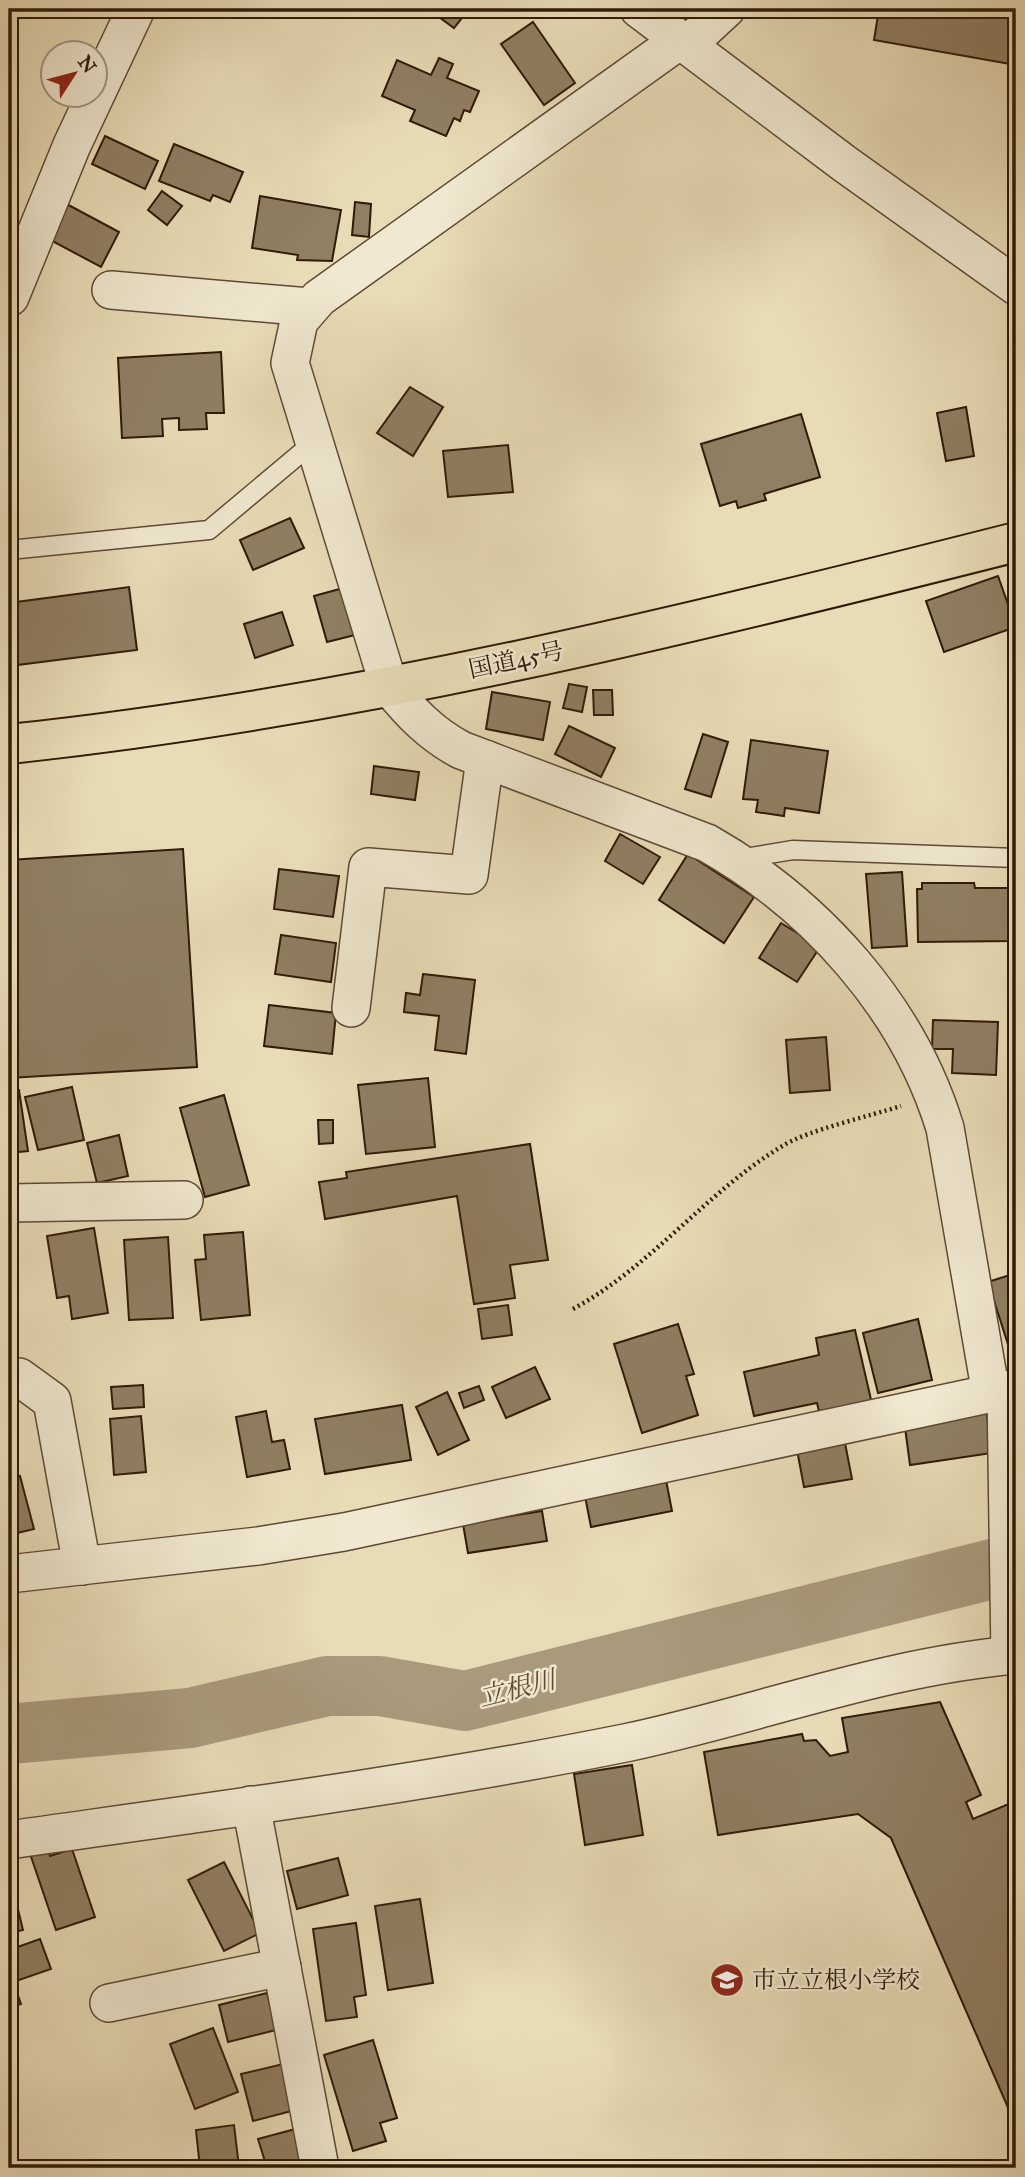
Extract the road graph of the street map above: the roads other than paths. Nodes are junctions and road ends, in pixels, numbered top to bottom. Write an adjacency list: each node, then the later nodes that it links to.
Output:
1 (136, 9): 7 (street)
2 (639, 9): 4 (street)
3 (726, 9): 4 (street)
4 (683, 43): 5 (street); 8 (street)
5 (999, 274)
6 (111, 290): 8 (street)
7 (10, 297)
8 (300, 322): 9 (street)
9 (314, 442): 11 (lane); 12 (street)
10 (1016, 542): 12 (highway, 国道45号)
11 (9, 550)
12 (389, 686): 13 (highway, 国道45号); 14 (street)
13 (9, 744)
14 (485, 759): 16 (street); 17 (street)
15 (1016, 858): 16 (lane)
16 (736, 859): 21 (street)
17 (351, 1008)
18 (184, 1200): 19 (street)
19 (9, 1203)
20 (9, 1377): 23 (street)
21 (1004, 1390): 22 (street); 23 (street)
22 (1011, 1430): 25 (street)
23 (82, 1566): 24 (street)
24 (9, 1574)
25 (1012, 1651): 26 (street)
26 (251, 1805): 27 (street); 28 (street)
27 (9, 1840)
28 (282, 1967): 29 (street); 30 (street)
29 (109, 2003)
30 (320, 2168)

